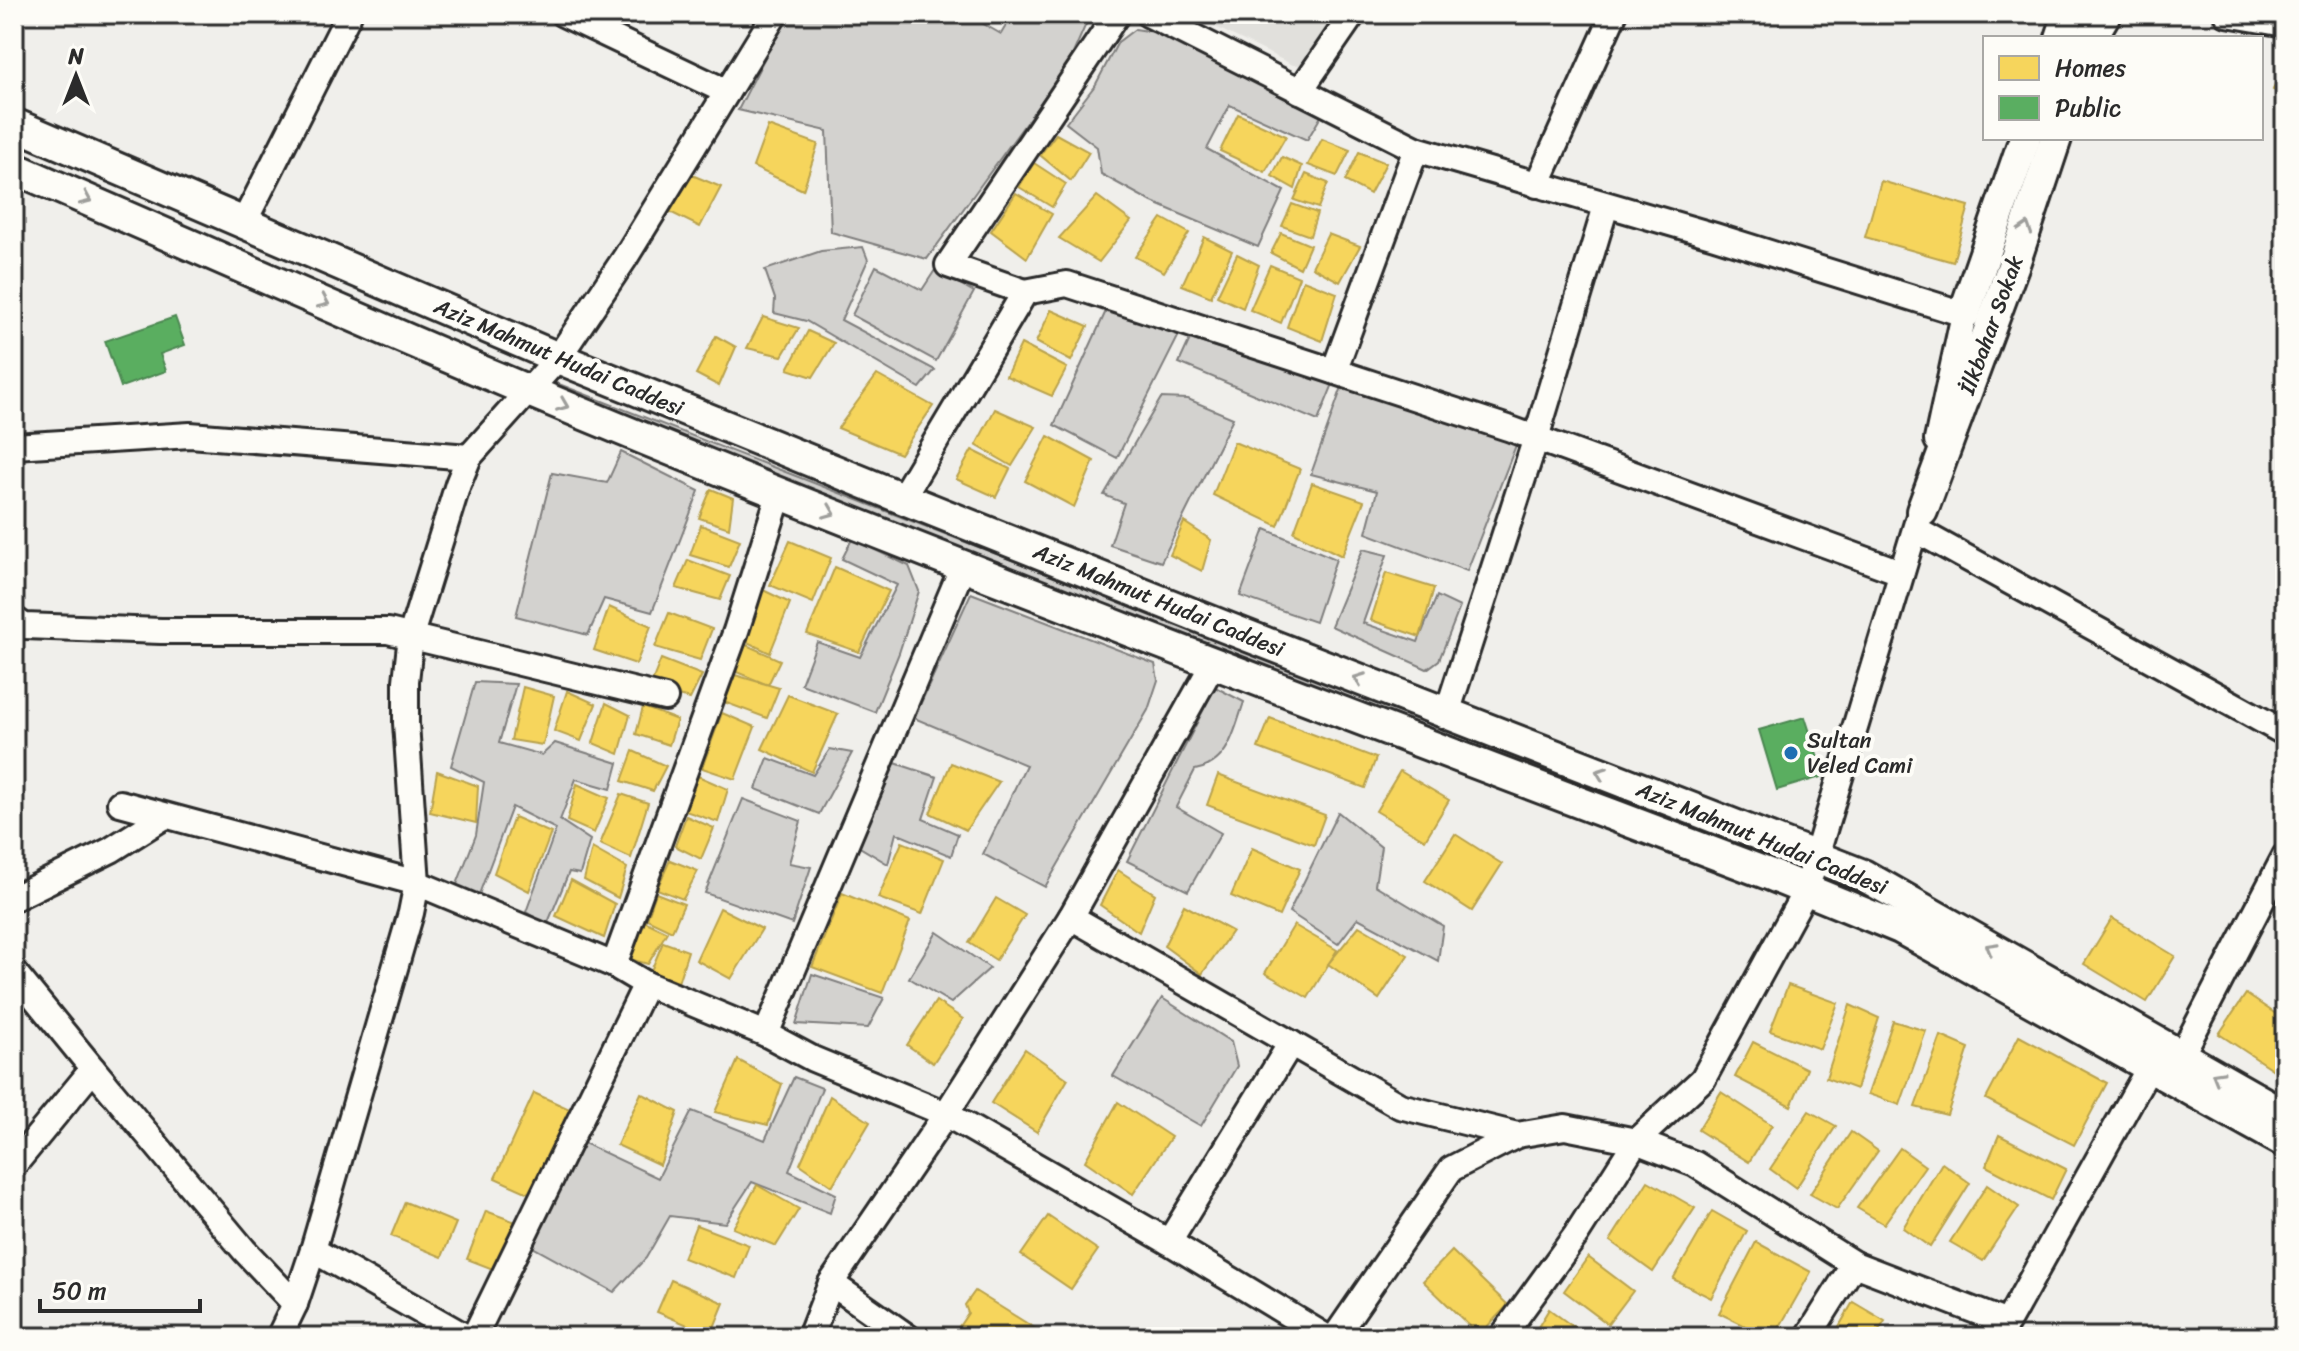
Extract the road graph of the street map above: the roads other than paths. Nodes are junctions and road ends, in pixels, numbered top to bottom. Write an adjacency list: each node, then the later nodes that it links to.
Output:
1 (349, 14): 23 (street)
2 (563, 14): 15 (street)
3 (775, 14): 15 (street)
4 (1117, 14): 24 (street)
5 (1148, 14): 14 (street)
6 (1353, 14): 14 (street)
7 (1614, 14): 21 (street)
8 (2069, 14): 12 (street)
9 (2105, 14): 13 (street)
10 (2227, 14): 11 (street)
11 (2285, 24)
12 (2062, 36)
13 (2092, 36)
14 (1300, 91): 19 (street)
15 (727, 92): 26 (street)
16 (14, 124): 23 (street, Aziz Mahmut Hudai Caddesi)
17 (2024, 140): 25 (street, İlkbahar Sokak)
18 (2055, 140): 34 (street, İlkbahar Sokak, one-way to 18)
19 (1416, 149): 21 (street); 27 (street)
20 (14, 168): 28 (street, Aziz Mahmut Hudai Caddesi, one-way to 28)
21 (1537, 185): 22 (street)
22 (1606, 206): 25 (street); 29 (street)
23 (243, 224): 26 (street, Aziz Mahmut Hudai Caddesi)
24 (1025, 292): 27 (street); 33 (street)
25 (1964, 314): 34 (street)
26 (558, 358): 28 (street); 33 (street, Aziz Mahmut Hudai Caddesi)
27 (1334, 371): 29 (street)
28 (528, 391): 31 (street); 32 (street, Aziz Mahmut Hudai Caddesi, one-way to 32)
29 (1536, 438): 36 (street); 41 (street)
30 (14, 446): 31 (street)
31 (469, 457): 38 (street)
32 (780, 492): 35 (street, Aziz Mahmut Hudai Caddesi, one-way to 35); 51 (street)
33 (902, 498): 41 (street, Aziz Mahmut Hudai Caddesi, one-way to 33)
34 (1919, 520): 36 (street); 42 (street)
35 (963, 566): 39 (street, Aziz Mahmut Hudai Caddesi); 54 (street)
36 (1900, 572): 46 (street)
37 (14, 619): 38 (street)
38 (411, 635): 40 (street); 47 (street)
39 (1214, 662): 48 (street, Aziz Mahmut Hudai Caddesi); 50 (street)
40 (665, 698)
41 (1447, 713): 46 (street, Aziz Mahmut Hudai Caddesi, one-way to 41)
42 (2285, 733)
43 (120, 803): 44 (street)
44 (165, 816): 47 (street); 49 (street)
45 (2285, 856): 56 (street)
46 (1816, 857): 48 (street); 56 (street, Aziz Mahmut Hudai Caddesi, one-way to 46)
47 (417, 883): 51 (street); 66 (street)
48 (1806, 890): 57 (street, Aziz Mahmut Hudai Caddesi); 62 (street)
49 (14, 898)
50 (1071, 917): 55 (street); 59 (street)
51 (614, 965): 53 (street)
52 (14, 972): 58 (street)
53 (646, 984): 54 (street); 73 (street)
54 (766, 1034): 59 (street)
55 (1291, 1043): 61 (street); 65 (street)
56 (2181, 1056): 60 (street, Aziz Mahmut Hudai Caddesi, one-way to 56)
57 (2150, 1066): 63 (street, Aziz Mahmut Hudai Caddesi); 70 (street)
58 (93, 1069): 64 (street); 69 (street)
59 (946, 1114): 65 (street); 68 (street)
60 (2285, 1115)
61 (1517, 1135): 62 (street); 77 (street)
62 (1636, 1141): 67 (street); 78 (street)
63 (2285, 1142)
64 (14, 1165)
65 (1169, 1242): 76 (street)
66 (313, 1250): 69 (street); 72 (street)
67 (1854, 1264): 70 (street); 79 (street)
68 (831, 1283): 74 (street); 75 (street)
69 (295, 1304): 71 (street)
70 (2011, 1330)
71 (279, 1337)
72 (466, 1337)
73 (474, 1337)
74 (810, 1337)
75 (908, 1337)
76 (1326, 1337)
77 (1335, 1337)
78 (1502, 1337)
79 (1808, 1337)

